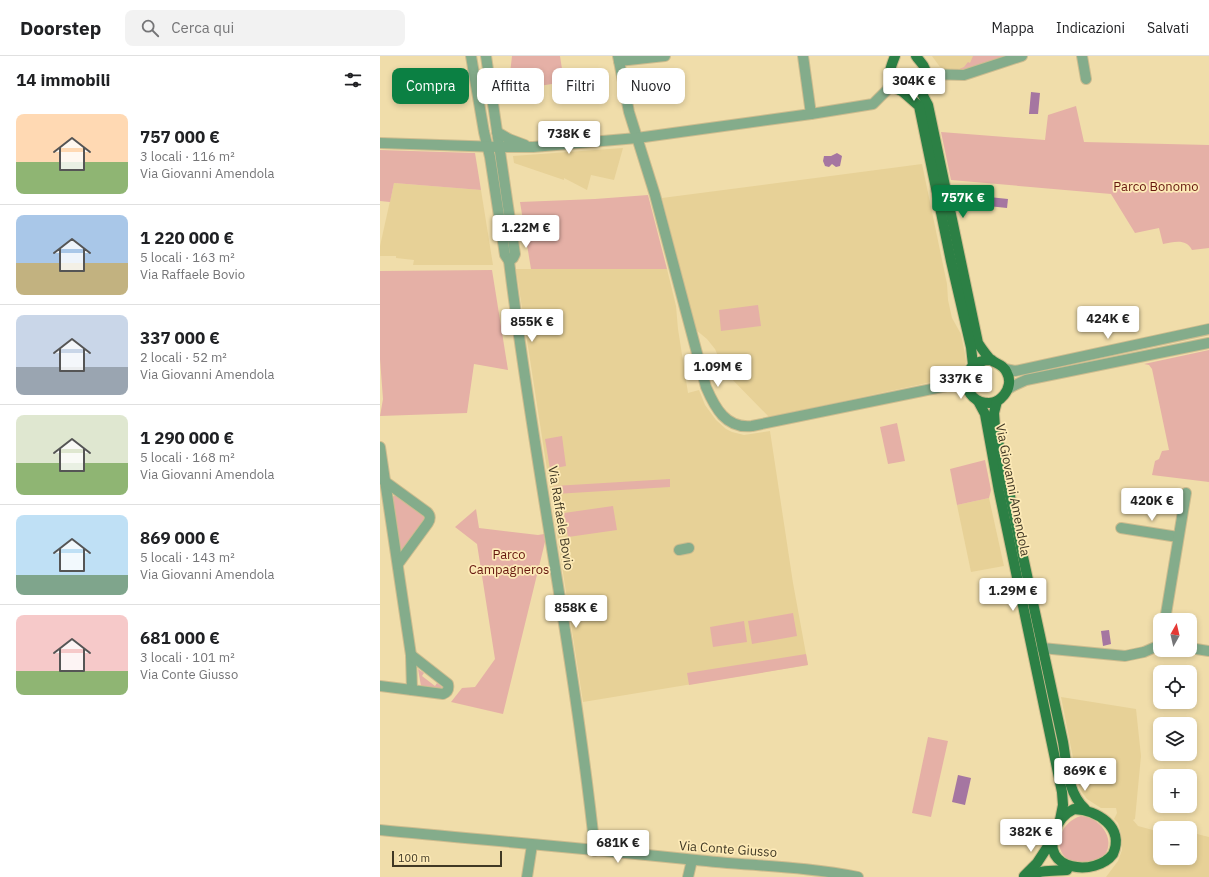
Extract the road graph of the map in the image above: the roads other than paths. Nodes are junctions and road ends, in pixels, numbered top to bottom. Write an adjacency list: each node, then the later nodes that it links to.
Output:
1 (472, 56): 16 (street, Via Raffaele Bovio)
2 (486, 56): 15 (street, Via Raffaele Bovio)
3 (665, 56): 8 (street)
4 (803, 56): 17 (street)
5 (1022, 56): 10 (street)
6 (1082, 56): 11 (street)
7 (912, 57): 9 (main road); 10 (main road)
8 (619, 59): 19 (street)
9 (894, 60): 12 (main road)
10 (926, 74): 13 (main road)
11 (1086, 79)
12 (891, 82): 14 (main road); 17 (street)
13 (919, 88): 14 (main road); 27 (main road)
14 (903, 92): 28 (main road)
15 (493, 105): 16 (street); 18 (street, Via Raffaele Bovio)
16 (480, 107): 21 (street, Via Raffaele Bovio)
17 (811, 114): 19 (street)
18 (497, 132): 22 (street, Via Raffaele Bovio); 23 (street)
19 (637, 138): 23 (street); 30 (street)
20 (380, 143): 21 (street)
21 (488, 147): 22 (street); 24 (street, Via Raffaele Bovio)
22 (499, 147): 23 (street); 24 (street, Via Raffaele Bovio)
23 (533, 147)
24 (509, 261): 55 (street, Via Raffaele Bovio)
25 (1209, 329): 29 (street)
26 (1209, 343): 31 (street)
27 (992, 360): 28 (main road); 29 (main road)
28 (973, 365): 30 (main road)
29 (1005, 369): 31 (main road)
30 (966, 382): 32 (main road, Via Giovanni Amendola)
31 (1008, 389): 33 (main road)
32 (978, 401): 33 (main road); 51 (main road, Via Giovanni Amendola)
33 (997, 401): 41 (main road, Via Giovanni Amendola)
34 (380, 447): 35 (street)
35 (383, 480): 39 (street); 39 (street)
36 (1186, 493): 38 (street)
37 (1121, 528): 38 (street)
38 (1178, 537): 40 (street)
39 (398, 564): 45 (street)
40 (1166, 613)
41 (1042, 648): 42 (street); 50 (main road, Via Giovanni Amendola)
42 (1153, 648)
43 (1197, 649): 44 (street)
44 (1209, 651)
45 (411, 654): 46 (street); 47 (street)
46 (426, 666): 47 (street); 49 (street)
47 (411, 668): 49 (street)
48 (380, 686): 49 (street)
49 (412, 690)
50 (1085, 809): 51 (main road); 58 (main road, Via Giovanni Amendola)
51 (1060, 820): 53 (main road, Via Giovanni Amendola)
52 (380, 830): 54 (street, Via Conte Giusso)
53 (1052, 840): 57 (main road); 62 (main road, Via Giovanni Amendola)
54 (532, 845): 55 (street, Via Conte Giusso); 59 (street)
55 (595, 851): 56 (street, Via Conte Giusso)
56 (692, 860): 60 (street); 61 (street, Via Conte Giusso)
57 (1071, 873): 58 (main road, Via Giovanni Amendola); 62 (main road, Via Giovanni Amendola)
58 (1098, 874)
59 (528, 877)
60 (688, 877)
61 (858, 877)
62 (1024, 877)

